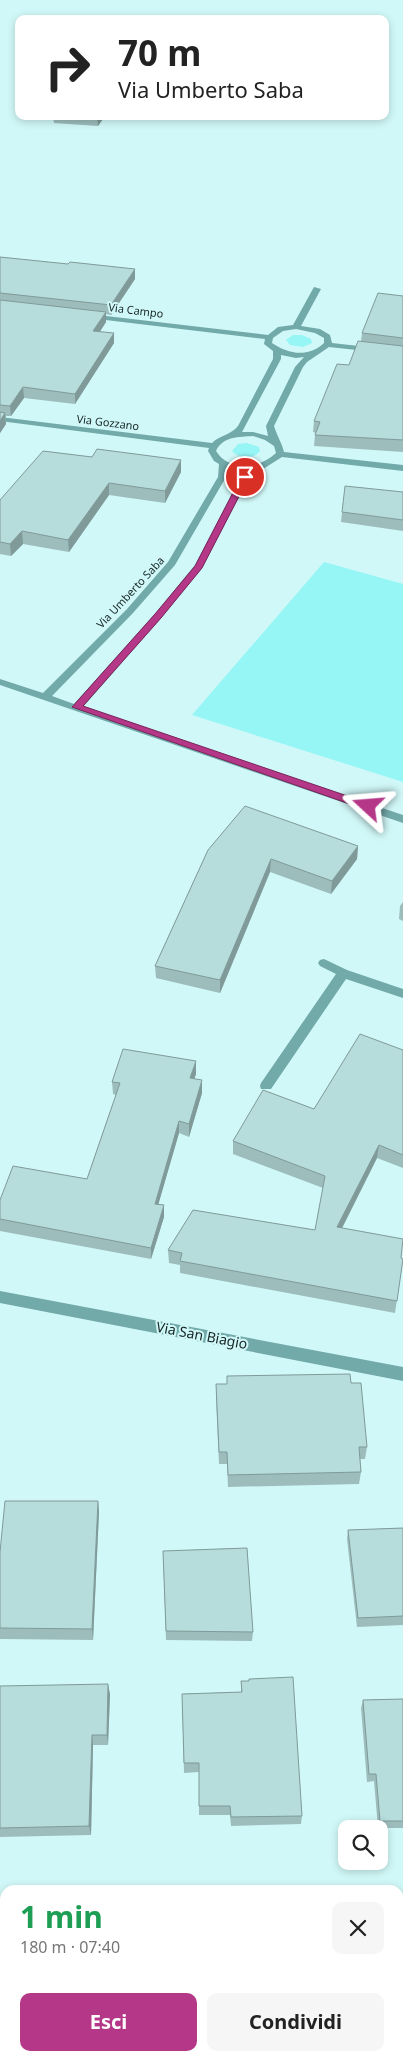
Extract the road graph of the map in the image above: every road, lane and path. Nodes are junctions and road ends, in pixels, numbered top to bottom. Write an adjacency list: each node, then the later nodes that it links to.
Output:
1 (317, 289): 3 (street)
2 (79, 314): 4 (street, Via Campo)
3 (296, 327): 4 (street); 5 (street)
4 (268, 337): 6 (street)
5 (329, 345): 7 (street); 8 (street)
6 (277, 351): 7 (street); 10 (street)
7 (314, 353): 11 (street)
8 (403, 353)
9 (0, 419): 12 (street, Via Gozzano)
10 (235, 435): 11 (street); 12 (street)
11 (274, 442): 13 (street)
12 (213, 446): 14 (street)
13 (280, 454): 15 (street); 16 (street)
14 (222, 463): 15 (street); 18 (street, Via Umberto Saba)
15 (260, 467): 19 (street)
16 (403, 468)
17 (0, 682): 18 (street)
18 (46, 696): 19 (street)
19 (77, 707): 20 (street)
20 (403, 819)
21 (324, 963): 22 (street)
22 (343, 973): 23 (street); 24 (street)
23 (403, 994)
24 (266, 1086)
25 (0, 1297): 26 (street, Via San Biagio)
26 (403, 1374)

